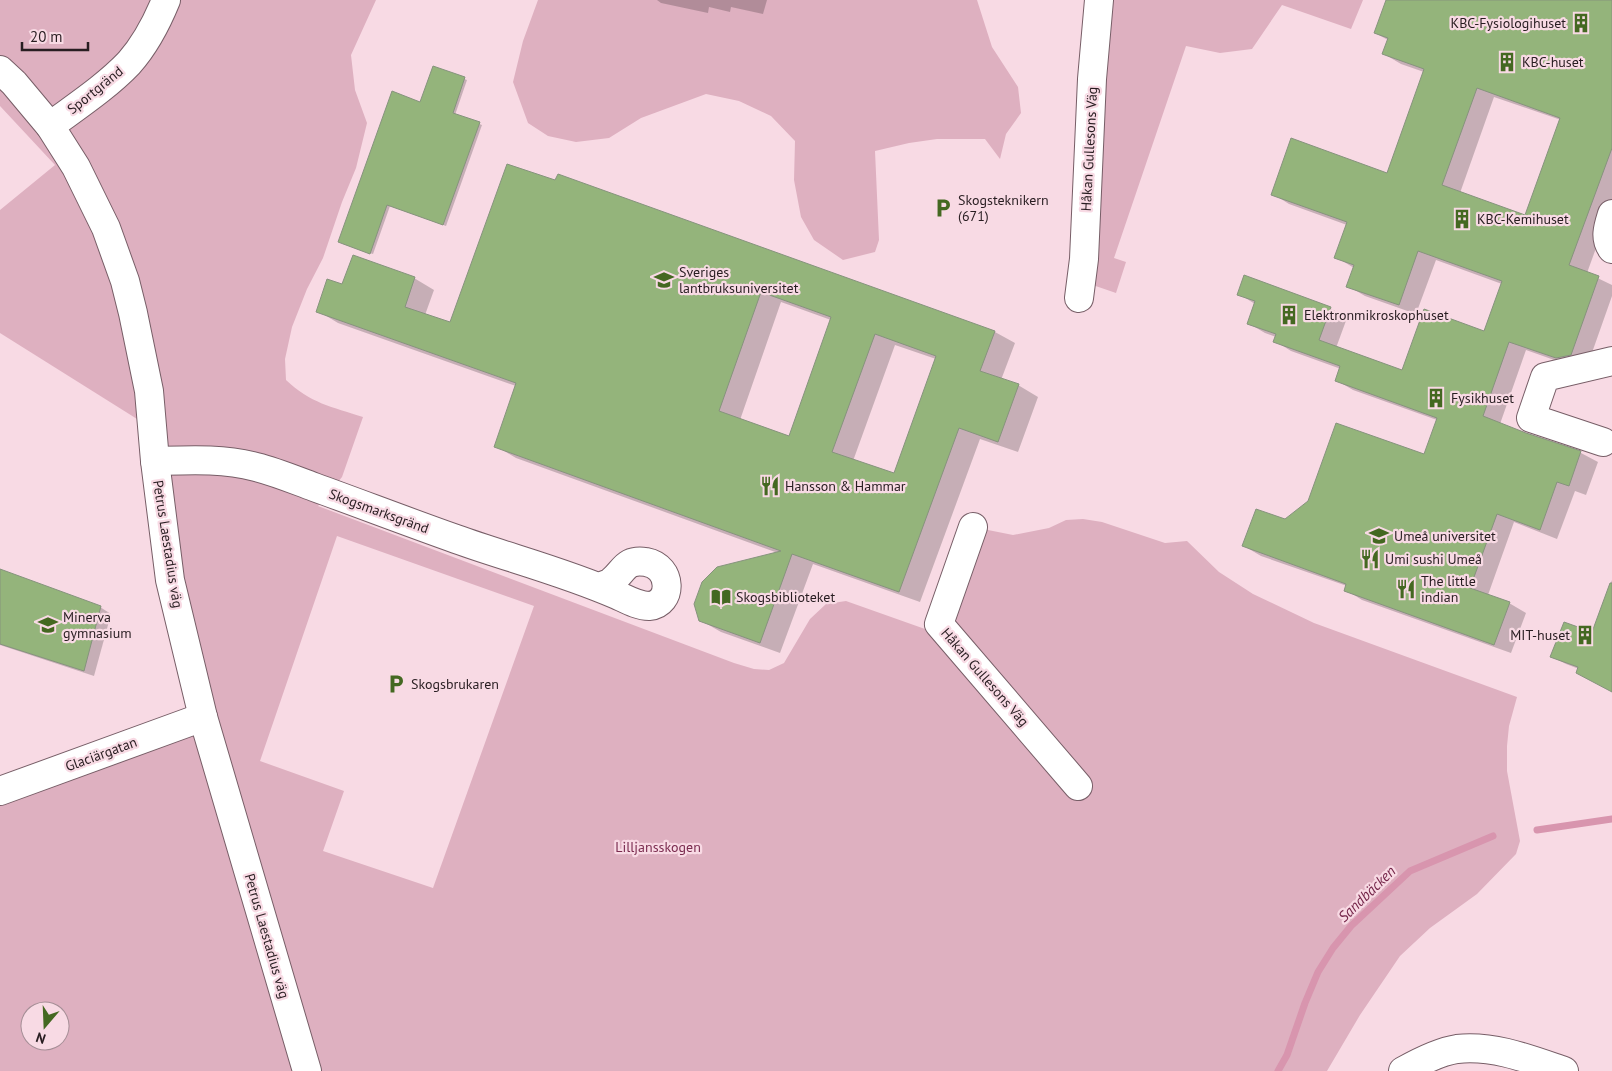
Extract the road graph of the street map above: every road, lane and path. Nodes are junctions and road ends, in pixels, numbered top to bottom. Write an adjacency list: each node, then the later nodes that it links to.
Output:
1 (166, 0): 4 (street, Sportgränd)
2 (1099, 0): 7 (street, Håkan Gullesons Väg)
3 (0, 70): 4 (street, Petrus Laestadius väg)
4 (50, 126): 10 (street, Petrus Laestadius väg)
5 (1612, 214): 6 (street)
6 (1612, 249)
7 (1079, 298)
8 (1612, 361): 9 (street)
9 (1604, 442)
10 (155, 461): 12 (street, Skogsmarksgränd); 13 (street, Petrus Laestadius väg)
11 (973, 527): 14 (street, Håkan Gullesons Väg)
12 (599, 587)
13 (203, 717): 15 (street, Glaciärgatan); 16 (street, Petrus Laestadius väg)
14 (1078, 786)
15 (0, 791)
16 (307, 1071)
17 (1403, 1071): 18 (street)
18 (1564, 1071)

